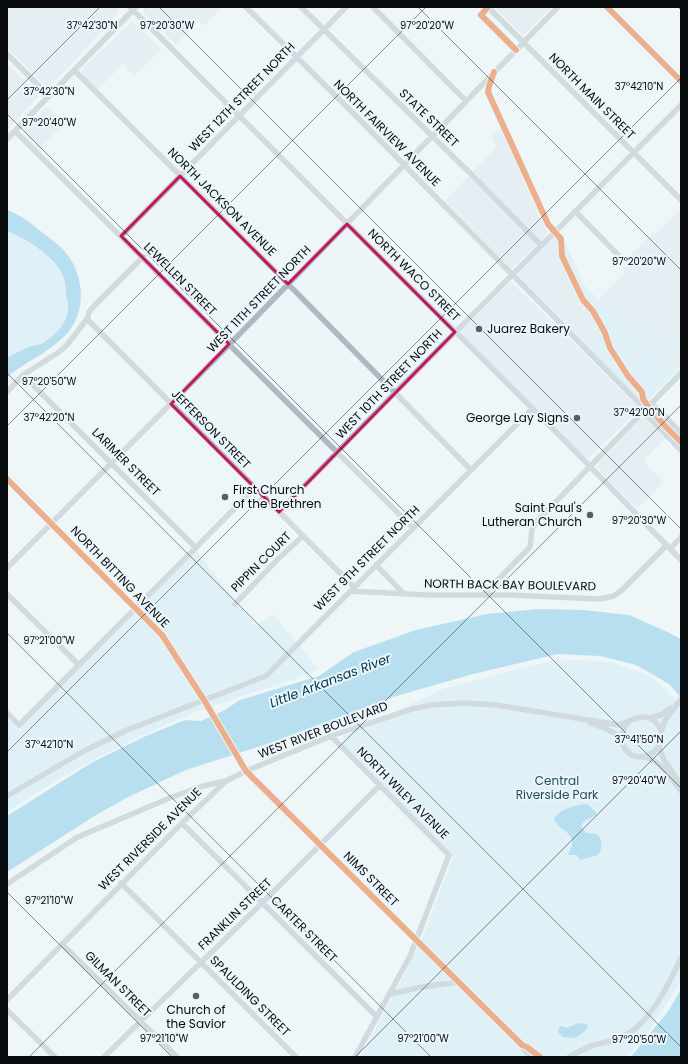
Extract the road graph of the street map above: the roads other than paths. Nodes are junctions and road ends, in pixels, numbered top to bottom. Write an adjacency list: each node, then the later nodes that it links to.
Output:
1 (246, 7): 12 (street, NORTH FAIRVIEW AVENUE)
2 (301, 7): 9 (street, STATE STREET)
3 (346, 7): 9 (street, WEST 12TH STREET NORTH)
4 (373, 7): 16 (street)
5 (488, 7): 10 (street, NORTH MAIN STREET)
6 (558, 7): 10 (street, WEST 11TH STREET NORTH)
7 (607, 7): 14 (street)
8 (133, 8): 13 (street); 18 (street, NORTH WACO STREET)
9 (323, 30): 12 (street, WEST 12TH STREET NORTH); 20 (street, STATE STREET)
10 (523, 42): 16 (street, WEST 11TH STREET NORTH); 22 (street, NORTH MAIN STREET)
11 (7, 54): 15 (street)
12 (296, 57): 18 (street, WEST 12TH STREET NORTH); 23 (street, NORTH FAIRVIEW AVENUE)
13 (74, 70): 15 (street); 24 (street, NORTH JACKSON AVENUE)
14 (681, 81)
15 (48, 96): 19 (street)
16 (466, 101): 20 (street, WEST 11TH STREET NORTH)
17 (681, 105): 22 (street, WEST 10TH STREET NORTH)
18 (239, 116): 24 (street, WEST 12TH STREET NORTH); 27 (street, NORTH WACO STREET)
19 (15, 131): 21 (street); 28 (street, LEWELLEN STREET)
20 (432, 136): 23 (street, WEST 11TH STREET NORTH); 29 (street, STATE STREET)
21 (7, 139)
22 (634, 153): 25 (street, NORTH MAIN STREET); 26 (street, WEST 10TH STREET NORTH)
23 (404, 166): 27 (street, WEST 11TH STREET NORTH); 32 (street, NORTH FAIRVIEW AVENUE)
24 (180, 176): 28 (street, WEST 12TH STREET NORTH); 33 (street, NORTH JACKSON AVENUE)
25 (681, 200)
26 (575, 211): 29 (street, WEST 10TH STREET NORTH); 31 (street)
27 (347, 224): 33 (street, WEST 11TH STREET NORTH); 35 (street, NORTH WACO STREET)
28 (121, 236): 30 (street, LEWELLEN STREET)
29 (542, 245): 32 (street, WEST 10TH STREET NORTH)
30 (143, 258): 34 (street); 36 (street, LEWELLEN STREET)
31 (620, 260)
32 (512, 275): 35 (street, WEST 10TH STREET NORTH); 44 (street, NORTH FAIRVIEW AVENUE)
33 (288, 284): 36 (street, WEST 11TH STREET NORTH); 40 (street, NORTH JACKSON AVENUE)
34 (87, 319): 38 (street); 41 (street, JEFFERSON STREET)
35 (455, 332): 40 (street, WEST 10TH STREET NORTH); 43 (street, NORTH WACO STREET)
36 (229, 344): 41 (street, WEST 11TH STREET NORTH); 47 (street, LEWELLEN STREET)
37 (681, 373): 42 (street)
38 (23, 375): 39 (street); 48 (street, LARIMER STREET)
39 (7, 392)
40 (395, 393): 47 (street, WEST 10TH STREET NORTH); 50 (street, NORTH JACKSON AVENUE)
41 (171, 404): 48 (street, WEST 11TH STREET NORTH); 52 (street, JEFFERSON STREET)
42 (650, 404): 44 (street); 45 (street)
43 (532, 409): 49 (street, NORTH WACO STREET); 50 (street, WEST 9TH STREET NORTH)
44 (645, 409): 46 (street, NORTH FAIRVIEW AVENUE); 49 (street)
45 (681, 433)
46 (681, 450)
47 (337, 452): 53 (street, WEST 10TH STREET NORTH); 55 (street, LEWELLEN STREET)
48 (112, 464): 54 (street, WEST 11TH STREET NORTH); 59 (street, LARIMER STREET)
49 (589, 466): 58 (street, NORTH WACO STREET); 66 (street)
50 (471, 470): 55 (street, WEST 9TH STREET NORTH)
51 (7, 478): 54 (street, NORTH BITTING AVENUE)
52 (255, 488): 53 (street, JEFFERSON STREET); 59 (street)
53 (279, 512): 56 (street, JEFFERSON STREET)
54 (52, 524): 62 (street, WEST 11TH STREET NORTH); 68 (street, NORTH BITTING AVENUE)
55 (413, 528): 61 (street, WEST 9TH STREET NORTH)
56 (303, 536): 63 (street, JEFFERSON STREET); 67 (street, PIPPIN COURT)
57 (681, 537): 58 (street)
58 (668, 547): 60 (street, NORTH WACO STREET); 66 (street, NORTH BACK BAY BOULEVARD)
59 (196, 548): 68 (street)
60 (681, 560)
61 (376, 565): 63 (street, WEST 9TH STREET NORTH); 64 (street)
62 (7, 568)
63 (352, 589): 64 (street, NORTH BACK BAY BOULEVARD); 71 (street, WEST 9TH STREET NORTH)
64 (404, 593): 66 (street, NORTH BACK BAY BOULEVARD)
65 (7, 594): 69 (street)
66 (482, 595)
67 (235, 604)
68 (136, 608): 69 (street); 71 (street, NORTH BITTING AVENUE)
69 (79, 665): 73 (street)
70 (681, 699): 72 (street)
71 (204, 700): 82 (street, NIMS STREET); 87 (street, WEST 9TH STREET NORTH)
72 (676, 704): 74 (street); 77 (street)
73 (7, 713)
74 (650, 718): 76 (street); 77 (street)
75 (576, 719): 76 (street, WEST RIVER BOULEVARD); 78 (street, WEST RIVER BOULEVARD); 79 (street, WEST RIVER BOULEVARD)
76 (627, 723): 79 (street)
77 (661, 731): 80 (street)
78 (332, 736): 82 (street, WEST RIVER BOULEVARD); 84 (street, NORTH WILEY AVENUE)
79 (622, 738): 81 (street)
80 (659, 747): 81 (street); 85 (street)
81 (645, 757): 86 (street)
82 (246, 770): 83 (street, WEST RIVER BOULEVARD); 89 (street, NIMS STREET)
83 (226, 781): 88 (street, WEST RIVERSIDE AVENUE); 91 (street, WEST RIVER BOULEVARD)
84 (380, 785): 89 (street, FRANKLIN STREET); 93 (street, NORTH WILEY AVENUE)
85 (681, 785)
86 (681, 791)
87 (7, 796)
88 (182, 823): 90 (street, WEST RIVERSIDE AVENUE); 92 (street, CARTER STREET)
89 (321, 844): 92 (street, FRANKLIN STREET); 93 (street, NIMS STREET)
90 (122, 883): 94 (street, WEST RIVERSIDE AVENUE); 96 (street, SPAULDING STREET)
91 (7, 884)
92 (262, 903): 96 (street, FRANKLIN STREET); 101 (street, CARTER STREET)
93 (417, 940): 97 (street, NIMS STREET); 98 (street)
94 (62, 944): 99 (street, WEST RIVERSIDE AVENUE); 102 (street, GILMAN STREET)
95 (681, 958): 104 (street)
96 (200, 963): 102 (street, FRANKLIN STREET); 108 (street, SPAULDING STREET)
97 (459, 982): 98 (street); 103 (street, NIMS STREET)
98 (390, 994): 101 (street)
99 (7, 1000)
100 (7, 1010): 105 (street)
101 (377, 1017): 109 (street)
102 (140, 1021): 106 (street, FRANKLIN STREET); 107 (street, GILMAN STREET)
103 (522, 1045): 110 (street, NIMS STREET); 111 (street, NIMS STREET)
104 (587, 1049): 112 (street); 113 (street)
105 (55, 1057)
106 (104, 1057)
107 (177, 1057)
108 (296, 1057)
109 (356, 1057)
110 (531, 1057)
111 (540, 1057)
112 (569, 1057)
113 (577, 1057)

